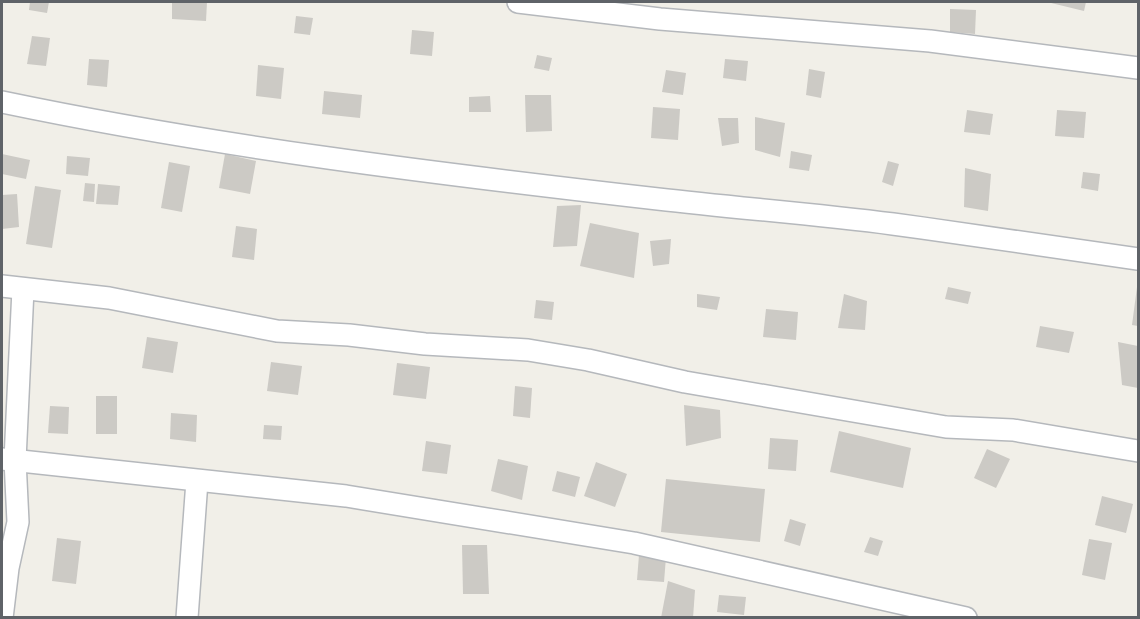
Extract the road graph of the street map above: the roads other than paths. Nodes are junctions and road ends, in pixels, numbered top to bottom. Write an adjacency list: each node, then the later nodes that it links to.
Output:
1 (518, 2): 2 (street)
2 (1138, 68)
3 (2, 102): 4 (street)
4 (1138, 259)
5 (2, 286): 6 (street)
6 (23, 289): 7 (street); 8 (street)
7 (1138, 451)
8 (8, 459): 9 (street); 10 (street)
9 (197, 481): 11 (street); 12 (street)
10 (2, 618)
11 (187, 618)
12 (966, 618)

